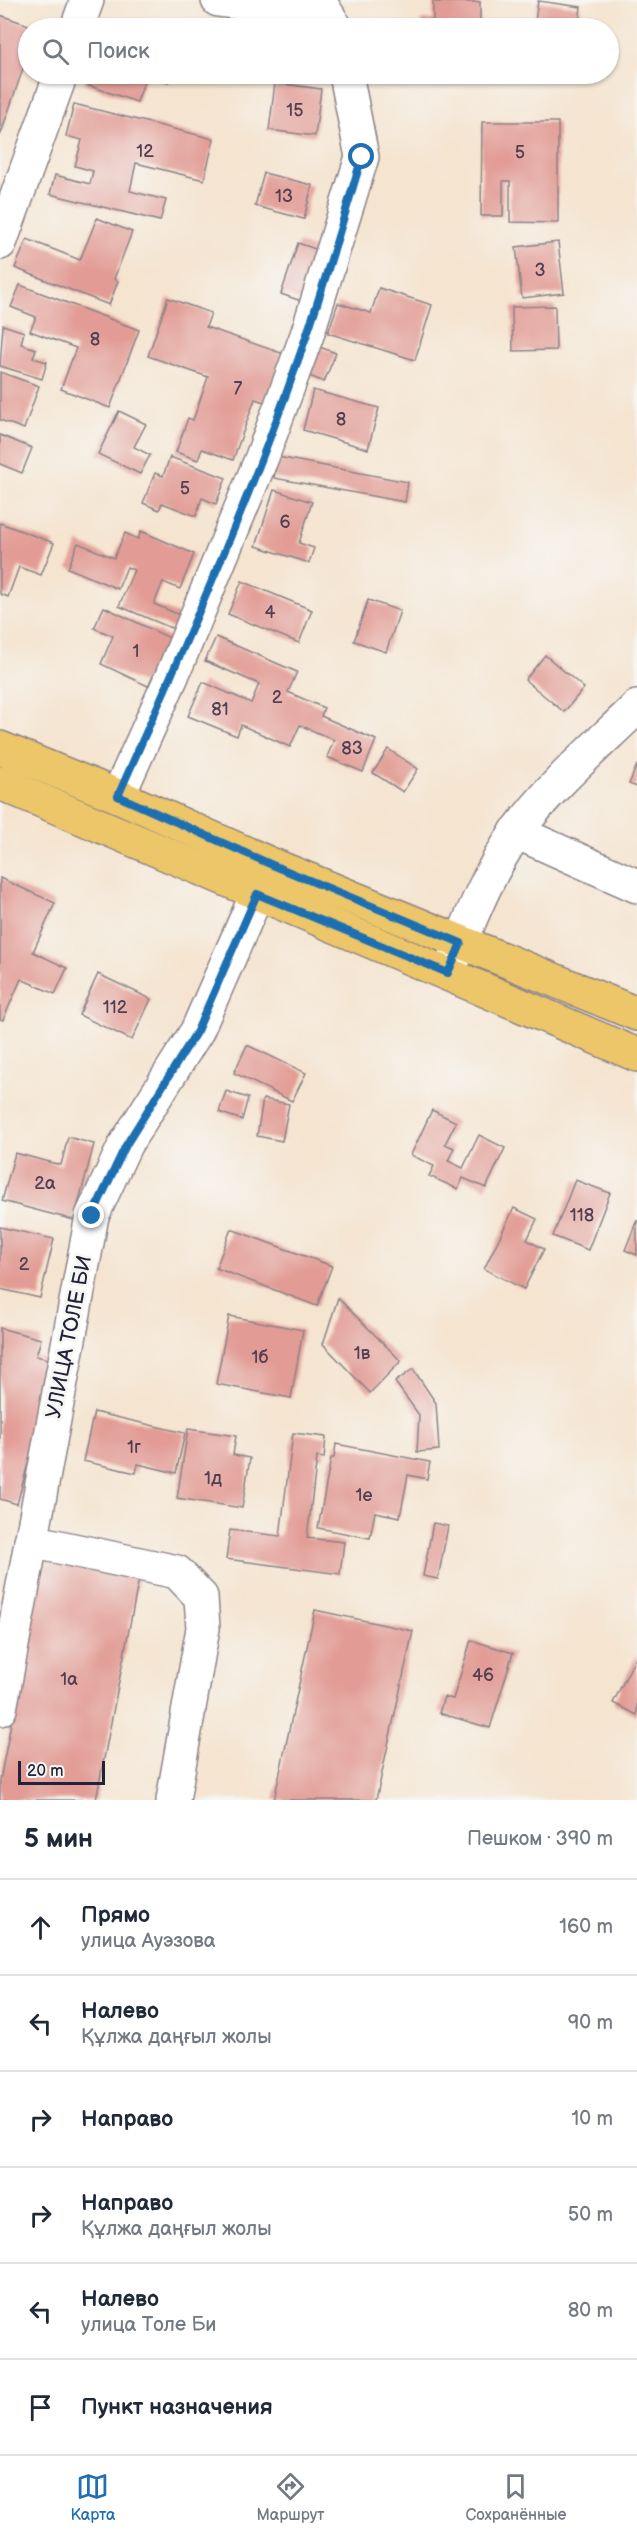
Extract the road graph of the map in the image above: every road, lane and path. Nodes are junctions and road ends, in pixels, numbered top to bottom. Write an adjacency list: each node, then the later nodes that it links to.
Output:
1 (87, 0): 4 (street)
2 (218, 0): 3 (street)
3 (319, 0): 5 (street)
4 (81, 18)
5 (330, 18)
6 (57, 84): 8 (street)
7 (348, 84): 12 (street)
8 (0, 243)
9 (637, 707): 13 (street)
10 (0, 748): 12 (main road)
11 (0, 783): 15 (main road)
12 (118, 796): 16 (main road)
13 (516, 832): 14 (street); 16 (street)
14 (637, 886)
15 (257, 894): 17 (main road); 20 (street, УЛИЦА ТОЛЕ БИ)
16 (461, 943): 17 (street); 18 (main road)
17 (448, 973): 19 (main road)
18 (637, 1014)
19 (637, 1055)
20 (31, 1541): 21 (street, УЛИЦА ТОЛЕ БИ); 22 (street)
21 (0, 1709)
22 (173, 1800)

